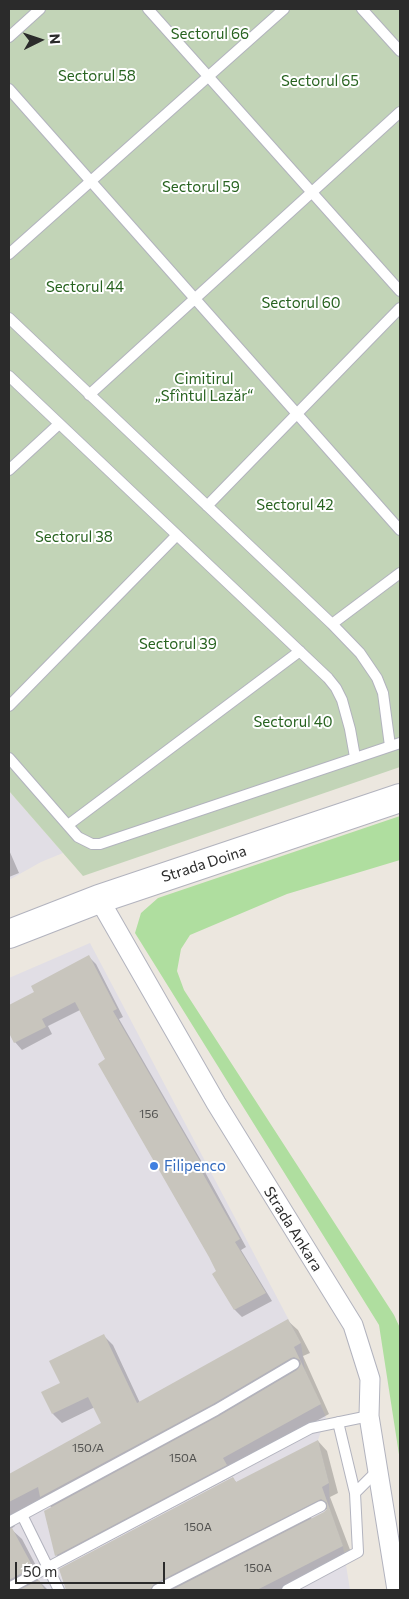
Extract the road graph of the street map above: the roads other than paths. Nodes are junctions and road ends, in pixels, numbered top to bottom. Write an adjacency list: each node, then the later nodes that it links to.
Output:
1 (40, 9): 5 (lane)
2 (148, 9): 7 (lane)
3 (284, 9): 7 (lane)
4 (362, 9): 6 (lane)
5 (9, 37)
6 (400, 52)
7 (208, 76): 10 (lane); 11 (lane)
8 (9, 89): 10 (lane)
9 (400, 112): 11 (lane)
10 (90, 182): 12 (lane); 14 (lane)
11 (312, 193): 13 (lane); 14 (lane)
12 (9, 254)
13 (400, 292)
14 (195, 299): 18 (lane); 19 (lane)
15 (400, 308): 19 (lane)
16 (9, 318): 18 (lane)
17 (9, 376): 20 (lane)
18 (89, 395): 22 (lane)
19 (297, 415): 22 (lane); 23 (lane)
20 (59, 424): 21 (lane); 24 (lane)
21 (9, 470)
22 (207, 506): 26 (lane)
23 (400, 530)
24 (176, 536): 27 (lane); 28 (lane)
25 (400, 573): 26 (lane)
26 (332, 624): 30 (lane)
27 (300, 651): 31 (lane); 34 (lane)
28 (9, 706)
29 (400, 743): 30 (lane)
30 (390, 746): 31 (lane)
31 (355, 757): 34 (lane)
32 (9, 758): 34 (lane)
33 (400, 798): 35 (main road, Strada Doina)
34 (68, 825)
35 (99, 899): 36 (main road, Strada Doina); 38 (street, Strada Ankara)
36 (9, 934)
37 (294, 1364): 43 (lane)
38 (370, 1416): 39 (lane); 40 (street, Strada Ankara)
39 (338, 1422): 41 (lane); 45 (lane)
40 (379, 1469): 41 (lane); 50 (street, Strada Ankara)
41 (355, 1493): 49 (lane)
42 (321, 1506): 48 (lane)
43 (22, 1515): 44 (lane); 45 (lane)
44 (9, 1522)
45 (48, 1567): 46 (lane); 47 (lane)
46 (9, 1588)
47 (59, 1590)
48 (157, 1590)
49 (286, 1590)
50 (397, 1590)

